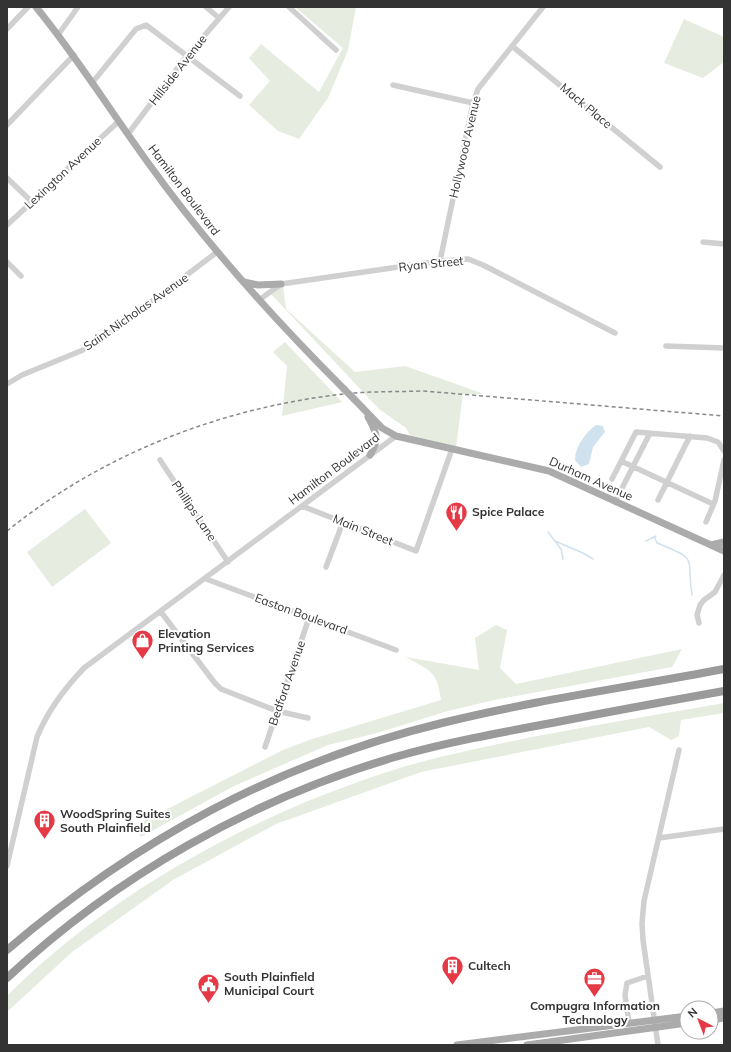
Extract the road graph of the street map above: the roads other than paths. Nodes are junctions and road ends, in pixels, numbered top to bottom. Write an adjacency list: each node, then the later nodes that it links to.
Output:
1 (28, 7): 9 (street)
2 (36, 7): 10 (main road, Hamilton Boulevard)
3 (78, 7): 10 (street)
4 (206, 7): 8 (street)
5 (228, 7): 8 (street, Hillside Avenue)
6 (289, 7): 12 (street)
7 (543, 7): 11 (street, Hollywood Avenue)
8 (219, 18): 14 (street, Hillside Avenue)
9 (7, 29)
10 (58, 35): 13 (main road, Hamilton Boulevard)
11 (512, 46): 18 (street, Hollywood Avenue); 22 (street, Mack Place)
12 (336, 50)
13 (74, 55): 15 (main road, Hamilton Boulevard); 20 (street)
14 (186, 57): 15 (street); 17 (street); 21 (street, Hillside Avenue)
15 (92, 82): 19 (main road, Hamilton Boulevard)
16 (393, 85): 18 (street)
17 (240, 96)
18 (473, 103): 29 (street, Hollywood Avenue)
19 (119, 120): 21 (main road, Hamilton Boulevard); 24 (street, Lexington Avenue)
20 (7, 125)
21 (128, 134): 28 (main road, Hamilton Boulevard)
22 (660, 167)
23 (7, 178): 24 (street)
24 (32, 202): 25 (street, Lexington Avenue)
25 (7, 225)
26 (702, 242): 27 (street)
27 (724, 244)
28 (217, 252): 32 (main road, Hamilton Boulevard); 38 (street, Saint Nicholas Avenue)
29 (440, 261): 33 (street, Ryan Street); 35 (street, Ryan Street)
30 (7, 262): 31 (street)
31 (21, 276)
32 (243, 282): 33 (main road); 34 (main road, Hamilton Boulevard)
33 (281, 284): 34 (street, Ryan Street)
34 (260, 300): 39 (main road, Hamilton Boulevard, bridge)
35 (615, 333)
36 (666, 346): 37 (street)
37 (724, 348)
38 (7, 384)
39 (363, 409): 41 (main road, Hamilton Boulevard); 45 (main road)
40 (650, 433): 42 (street); 48 (street); 49 (street)
41 (396, 436): 43 (main road, Durham Avenue); 45 (street, Hamilton Boulevard)
42 (690, 436): 44 (street); 52 (street)
43 (452, 449): 54 (main road, Durham Avenue); 57 (street, Main Street)
44 (724, 451)
45 (370, 455): 56 (street, Hamilton Boulevard)
46 (160, 460): 62 (street, Phillips Lane)
47 (724, 460): 50 (street)
48 (621, 461): 49 (street); 51 (street)
49 (633, 467): 52 (street); 54 (street)
50 (722, 477): 55 (street)
51 (612, 479)
52 (667, 483): 53 (street); 55 (street)
53 (658, 500)
54 (615, 502): 60 (main road, Durham Avenue)
55 (713, 504): 58 (street)
56 (302, 506): 57 (street, Main Street); 62 (street, Hamilton Boulevard)
57 (343, 522): 63 (street)
58 (706, 522)
59 (724, 542): 60 (main road)
60 (710, 545): 61 (main road, Durham Avenue)
61 (724, 551)
62 (228, 562): 65 (street, Hamilton Boulevard)
63 (326, 567)
64 (724, 575): 68 (street)
65 (206, 578): 66 (street, Hamilton Boulevard); 67 (street, Easton Boulevard)
66 (161, 612): 72 (street); 78 (street, Hamilton Boulevard)
67 (309, 618): 69 (street, Easton Boulevard); 72 (street, Bedford Avenue)
68 (699, 624)
69 (396, 650)
70 (724, 669): 79 (highway)
71 (724, 690): 81 (highway)
72 (277, 711): 73 (street); 74 (street, Bedford Avenue)
73 (308, 718)
74 (265, 748)
75 (679, 750): 77 (street)
76 (724, 829): 77 (street)
77 (659, 838): 80 (street)
78 (7, 866)
79 (7, 950)
80 (648, 976): 83 (street); 85 (street)
81 (7, 978)
82 (679, 1018): 85 (main road)
83 (629, 1023): 85 (main road); 86 (main road)
84 (679, 1023): 85 (main road)
85 (655, 1024): 87 (main road); 88 (street)
86 (457, 1045)
87 (527, 1045)
88 (658, 1045)

